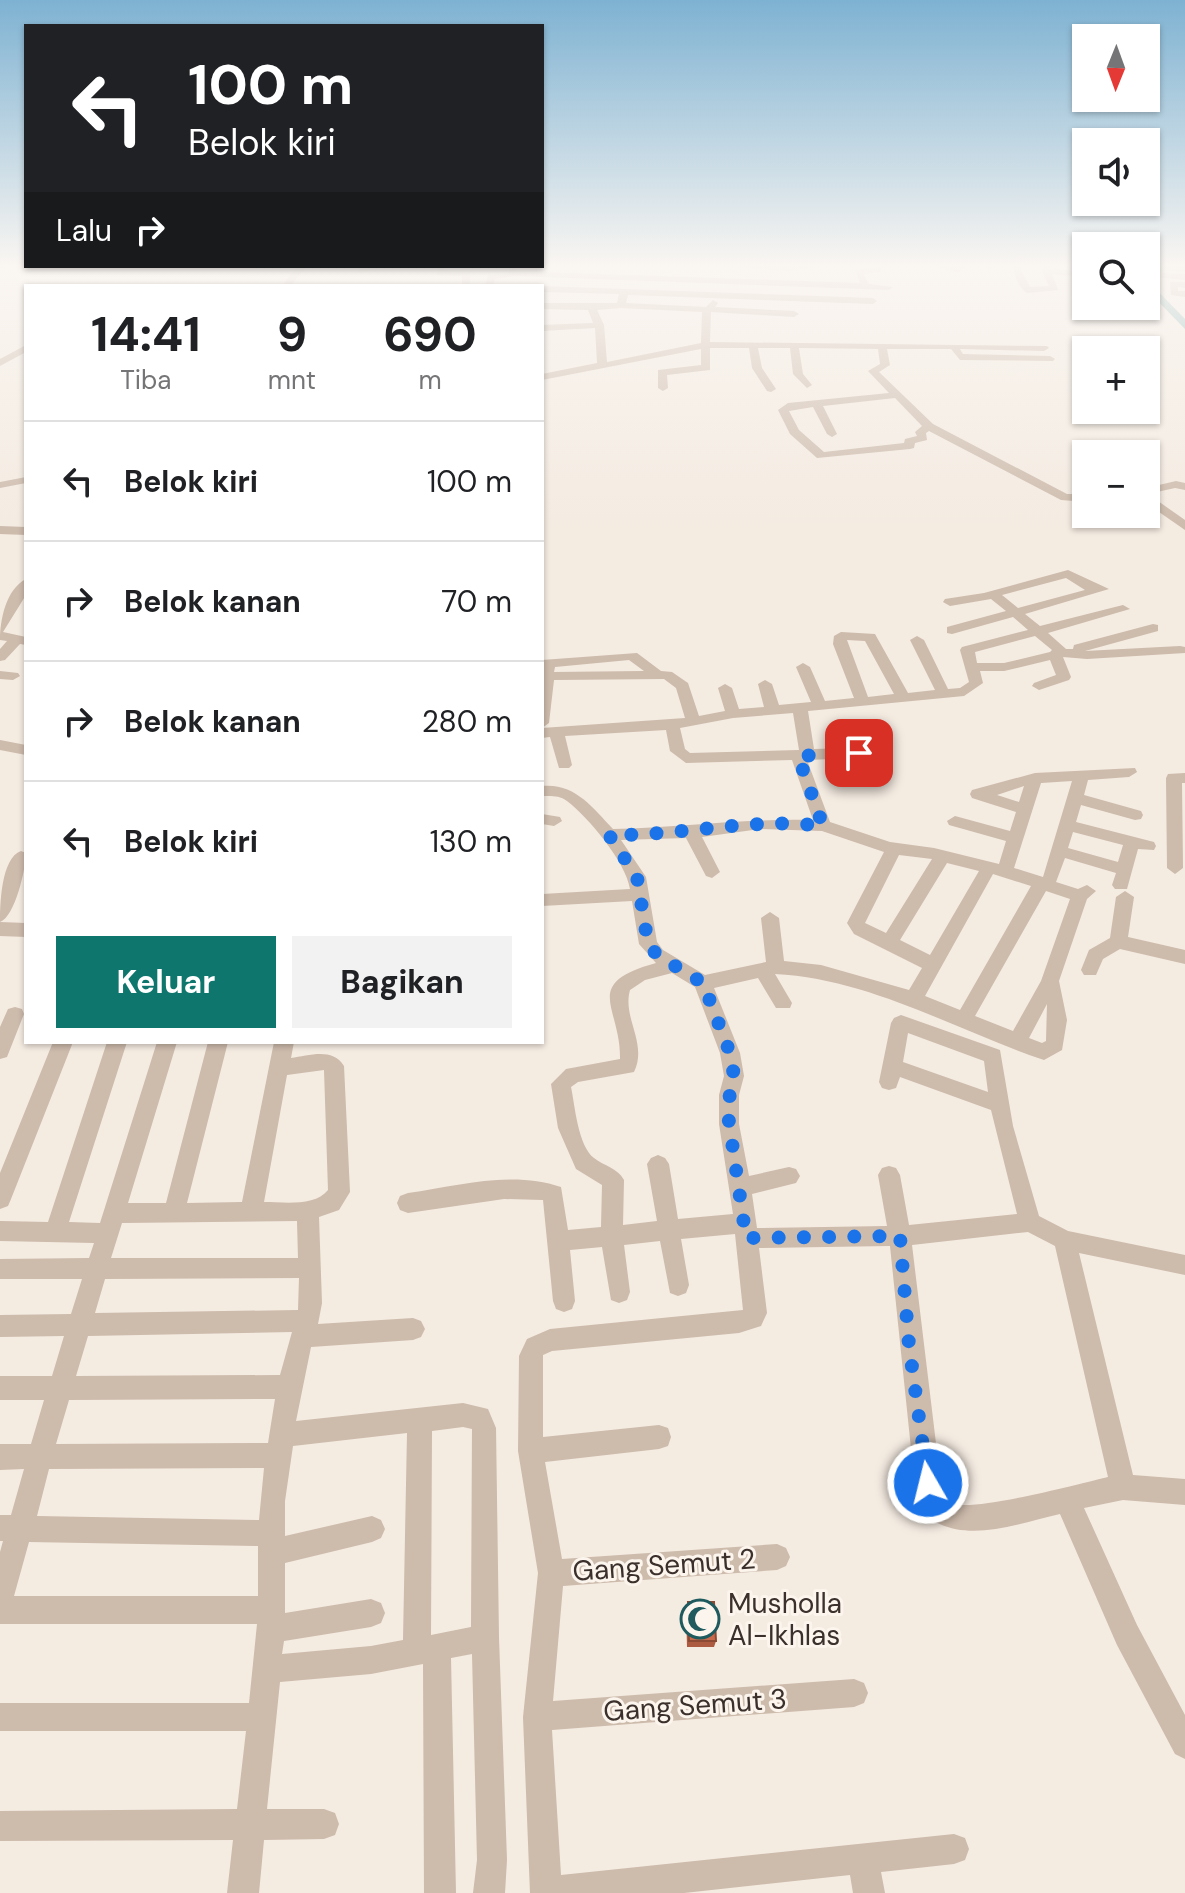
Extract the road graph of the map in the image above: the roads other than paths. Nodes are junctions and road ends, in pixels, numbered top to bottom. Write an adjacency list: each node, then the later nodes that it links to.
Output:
1 (600, 353): 9 (street)
2 (665, 353): 9 (street)
3 (706, 353): 12 (street)
4 (756, 353): 13 (street)
5 (797, 353): 11 (street)
6 (883, 353): 14 (street)
7 (958, 353): 8 (street)
8 (1050, 364)
9 (602, 366): 10 (street)
10 (544, 377)
11 (807, 385)
12 (663, 388)
13 (771, 389)
14 (896, 395): 15 (street); 16 (street)
15 (817, 404): 16 (street); 17 (street)
16 (929, 426): 22 (street)
17 (832, 434)
18 (24, 480): 19 (street)
19 (0, 485)
20 (1185, 487): 21 (street)
21 (1160, 489)
22 (1072, 498)
23 (1160, 505): 24 (street)
24 (1184, 524)
25 (0, 530): 26 (street)
26 (24, 531)
27 (990, 594): 30 (street); 32 (street); 32 (street)
28 (0, 599): 29 (street)
29 (22, 602): 34 (street)
30 (950, 602)
31 (1123, 609): 36 (street)
32 (1014, 611): 35 (street); 36 (street)
33 (1153, 628): 41 (street)
34 (0, 629)
35 (952, 630)
36 (1038, 631): 41 (street); 45 (street)
37 (0, 636): 39 (street)
38 (917, 640): 49 (street)
39 (21, 641): 42 (street)
40 (1180, 650): 41 (street)
41 (1061, 654): 45 (street); 47 (street)
42 (0, 657)
43 (545, 667): 56 (street)
44 (803, 667): 52 (street)
45 (972, 667): 49 (street)
46 (765, 684): 54 (street)
47 (1039, 686)
48 (725, 688): 55 (street)
49 (944, 695): 50 (street)
50 (903, 698): 51 (street); 51 (street)
51 (862, 701): 52 (street)
52 (820, 706): 53 (street)
53 (800, 709): 54 (street); 62 (street)
54 (773, 711): 55 (street)
55 (733, 714): 56 (street)
56 (693, 719): 57 (street)
57 (672, 725): 58 (street); 62 (street)
58 (549, 732): 63 (street)
59 (0, 745): 60 (street)
60 (24, 750)
61 (884, 752): 62 (street)
62 (803, 756): 75 (street)
63 (564, 765)
64 (1082, 775): 65 (street); 67 (street); 69 (street)
65 (1035, 778): 70 (street); 70 (street)
66 (1185, 778): 73 (street)
67 (1131, 779)
68 (544, 791): 77 (street)
69 (1075, 798): 71 (street); 74 (street)
70 (1025, 809): 78 (street)
71 (1135, 815)
72 (955, 821): 78 (street)
73 (1180, 822): 84 (street)
74 (1067, 825): 81 (street); 89 (street)
75 (823, 826): 76 (street); 80 (street)
76 (690, 830): 77 (street); 86 (street)
77 (609, 835): 90 (street)
78 (1015, 838): 85 (street)
79 (928, 840): 85 (street)
80 (894, 849): 83 (street); 96 (street)
81 (1059, 851): 87 (street); 89 (street)
82 (24, 854): 88 (street); 92 (street)
83 (942, 857): 85 (street); 96 (street)
84 (1178, 862)
85 (1001, 868): 87 (street); 100 (street)
86 (712, 872)
87 (1046, 880): 104 (street); 110 (street)
88 (0, 883)
89 (1123, 883): 97 (street)
90 (642, 894): 91 (street); 99 (street)
91 (544, 900)
92 (0, 916)
93 (770, 918): 101 (street)
94 (0, 929): 95 (street)
95 (24, 930)
96 (889, 942): 100 (street)
97 (1118, 942): 98 (street); 102 (street)
98 (1185, 957)
99 (675, 965): 105 (street); 135 (street)
100 (935, 966): 107 (street)
101 (770, 970): 103 (street); 105 (street); 108 (street)
102 (1090, 970)
103 (816, 971): 106 (street); 107 (street)
104 (1050, 981): 111 (street); 111 (street)
105 (703, 983): 123 (street)
106 (831, 992)
107 (914, 999): 110 (street)
108 (783, 1003)
109 (14, 1015): 117 (street)
110 (964, 1019): 111 (street)
111 (1017, 1042)
112 (62, 1044): 124 (street)
113 (116, 1044): 134 (street)
114 (166, 1044): 130 (street)
115 (217, 1044): 128 (street)
116 (284, 1044): 118 (street)
117 (0, 1051)
118 (280, 1068): 126 (street); 127 (street)
119 (1000, 1105): 119 (street); 129 (street)
120 (658, 1164): 131 (street)
121 (889, 1175): 136 (street)
122 (789, 1176): 123 (street)
123 (741, 1187): 132 (street)
124 (0, 1199)
125 (408, 1203): 138 (street)
126 (251, 1211): 127 (street); 128 (street)
127 (308, 1211): 141 (street)
128 (174, 1213): 130 (street)
129 (1030, 1222): 136 (street); 137 (street)
130 (110, 1223): 134 (street); 140 (street)
131 (670, 1229): 132 (street); 135 (street); 143 (street)
132 (745, 1230): 136 (street); 156 (street)
133 (0, 1231): 134 (street)
134 (55, 1233)
135 (612, 1235): 138 (street); 144 (street)
136 (900, 1236): 161 (street)
137 (1065, 1240): 139 (street); 159 (street)
138 (557, 1241): 145 (street)
139 (1185, 1265)
140 (98, 1268): 141 (street); 142 (street); 147 (street)
141 (311, 1268): 148 (street)
142 (0, 1269)
143 (678, 1285)
144 (619, 1292)
145 (564, 1301)
146 (0, 1326): 147 (street)
147 (79, 1326): 148 (street); 152 (street)
148 (306, 1328): 149 (street); 150 (street)
149 (413, 1329)
150 (289, 1387): 152 (street); 155 (street)
151 (0, 1388): 152 (street)
152 (60, 1388): 158 (street)
153 (420, 1419): 155 (street); 171 (street); 172 (street)
154 (659, 1437): 156 (street)
155 (280, 1445): 158 (street); 164 (street)
156 (531, 1451): 166 (street)
157 (0, 1457): 158 (street)
158 (39, 1457): 162 (street)
159 (1123, 1487): 160 (street); 161 (street)
160 (1185, 1492)
161 (1067, 1499): 178 (street)
162 (10, 1528): 164 (street); 167 (street)
163 (372, 1529): 164 (street)
164 (270, 1543): 170 (street)
165 (777, 1557): 166 (street, Gang Semut 2)
166 (551, 1573): 177 (street)
167 (0, 1598)
168 (0, 1610): 170 (street)
169 (371, 1613): 170 (street)
170 (271, 1620): 173 (street)
171 (485, 1638): 172 (street); 186 (street)
172 (427, 1648): 173 (street); 185 (street)
173 (266, 1669): 176 (street)
174 (854, 1693): 177 (street, Gang Semut 3)
175 (0, 1717): 176 (street)
176 (263, 1717): 181 (street)
177 (537, 1717): 187 (street)
178 (1185, 1744)
179 (324, 1824): 181 (street)
180 (0, 1826): 181 (street)
181 (248, 1827): 184 (street)
182 (954, 1849): 183 (street)
183 (863, 1859): 187 (street); 188 (street)
184 (243, 1893)
185 (440, 1893)
186 (489, 1893)
187 (546, 1893)
188 (869, 1893)

